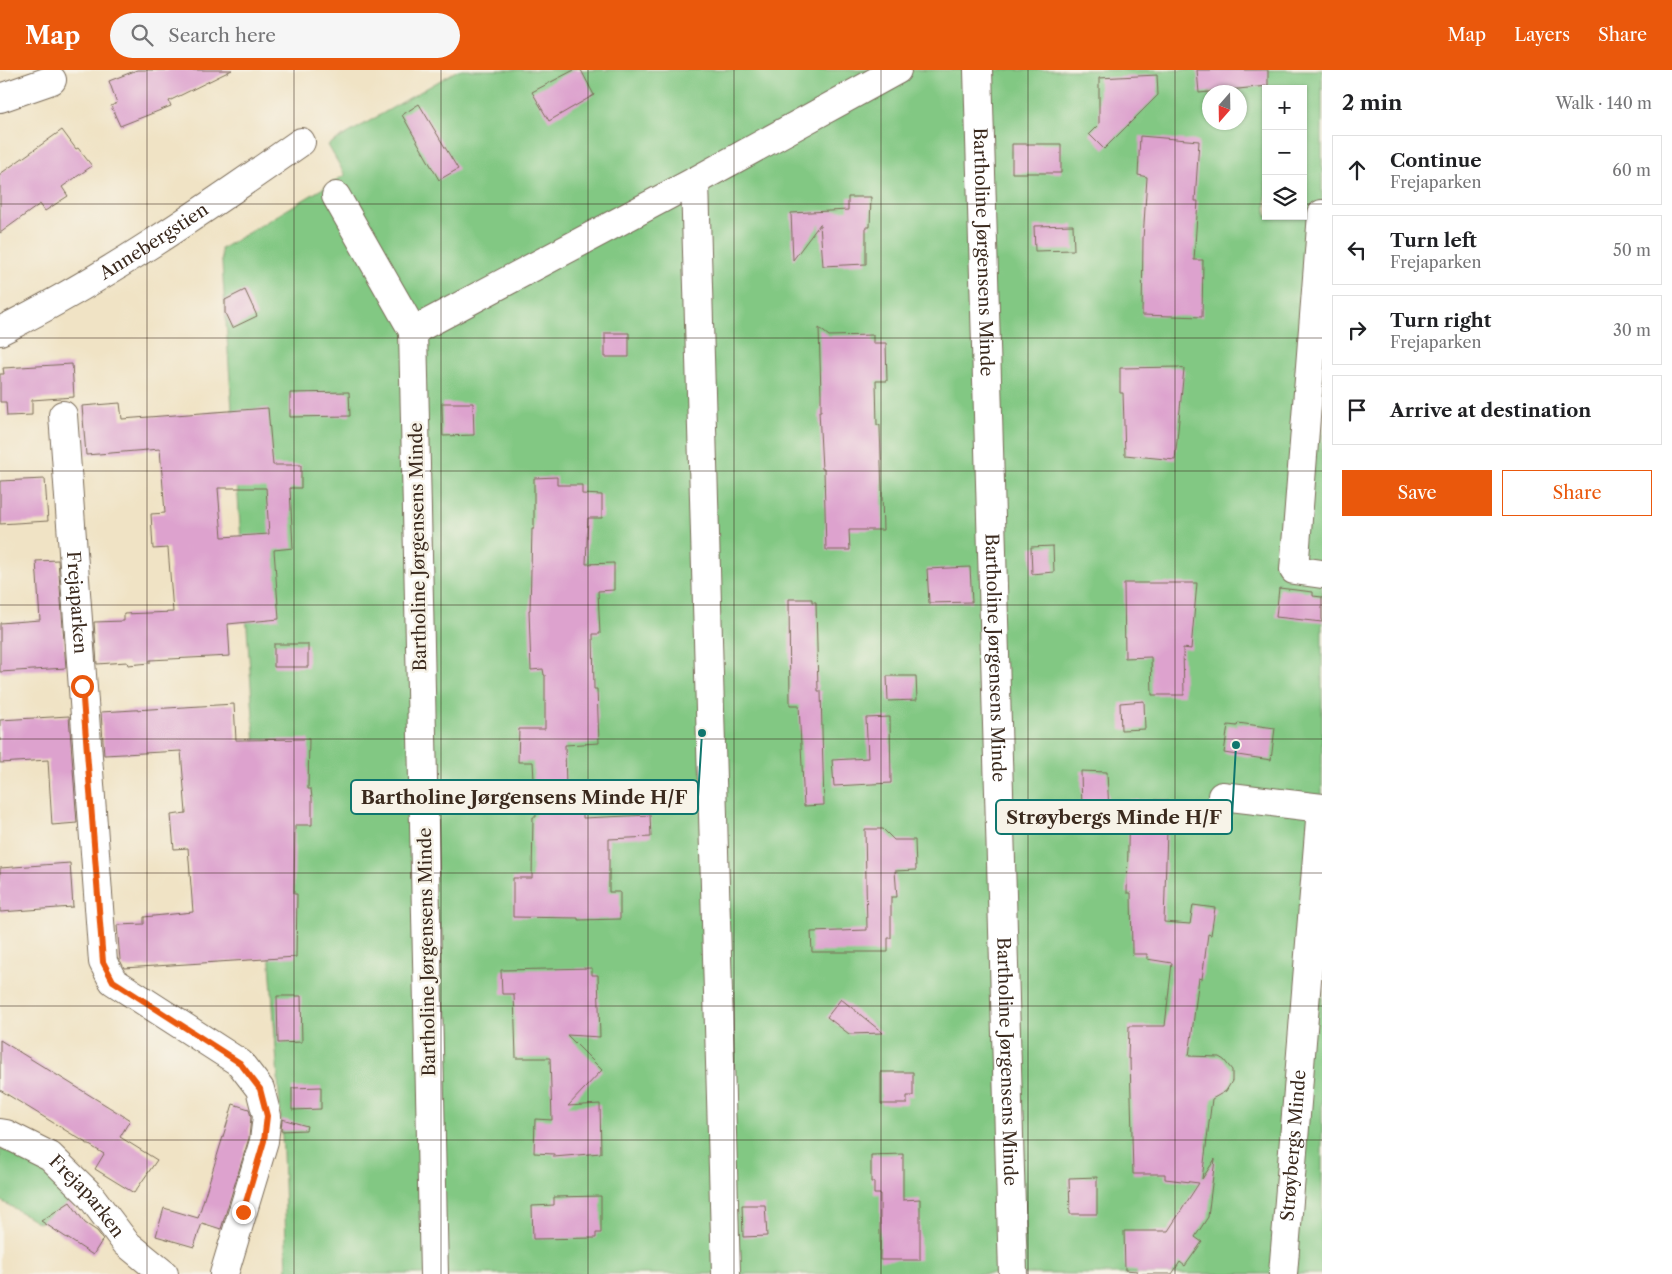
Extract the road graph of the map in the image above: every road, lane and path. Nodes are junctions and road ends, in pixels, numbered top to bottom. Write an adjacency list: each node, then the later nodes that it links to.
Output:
1 (897, 70): 6 (street)
2 (978, 70): 20 (street, Bartholine Jørgensens Minde)
3 (52, 80): 4 (street)
4 (0, 98)
5 (301, 142): 9 (street, Annebergstien)
6 (695, 181): 10 (street); 19 (street)
7 (336, 196): 10 (street, Bartholine Jørgensens Minde)
8 (1322, 214): 12 (street)
9 (0, 331)
10 (413, 331): 18 (street, Bartholine Jørgensens Minde)
11 (63, 415): 17 (street, Frejaparken)
12 (1322, 574)
13 (1222, 796): 14 (street, Strøybergs Minde)
14 (1321, 808): 21 (street, Strøybergs Minde)
15 (0, 1133): 16 (street, Frejaparken)
16 (164, 1274)
17 (224, 1274)
18 (434, 1274)
19 (726, 1274)
20 (1013, 1274)
21 (1283, 1274)

